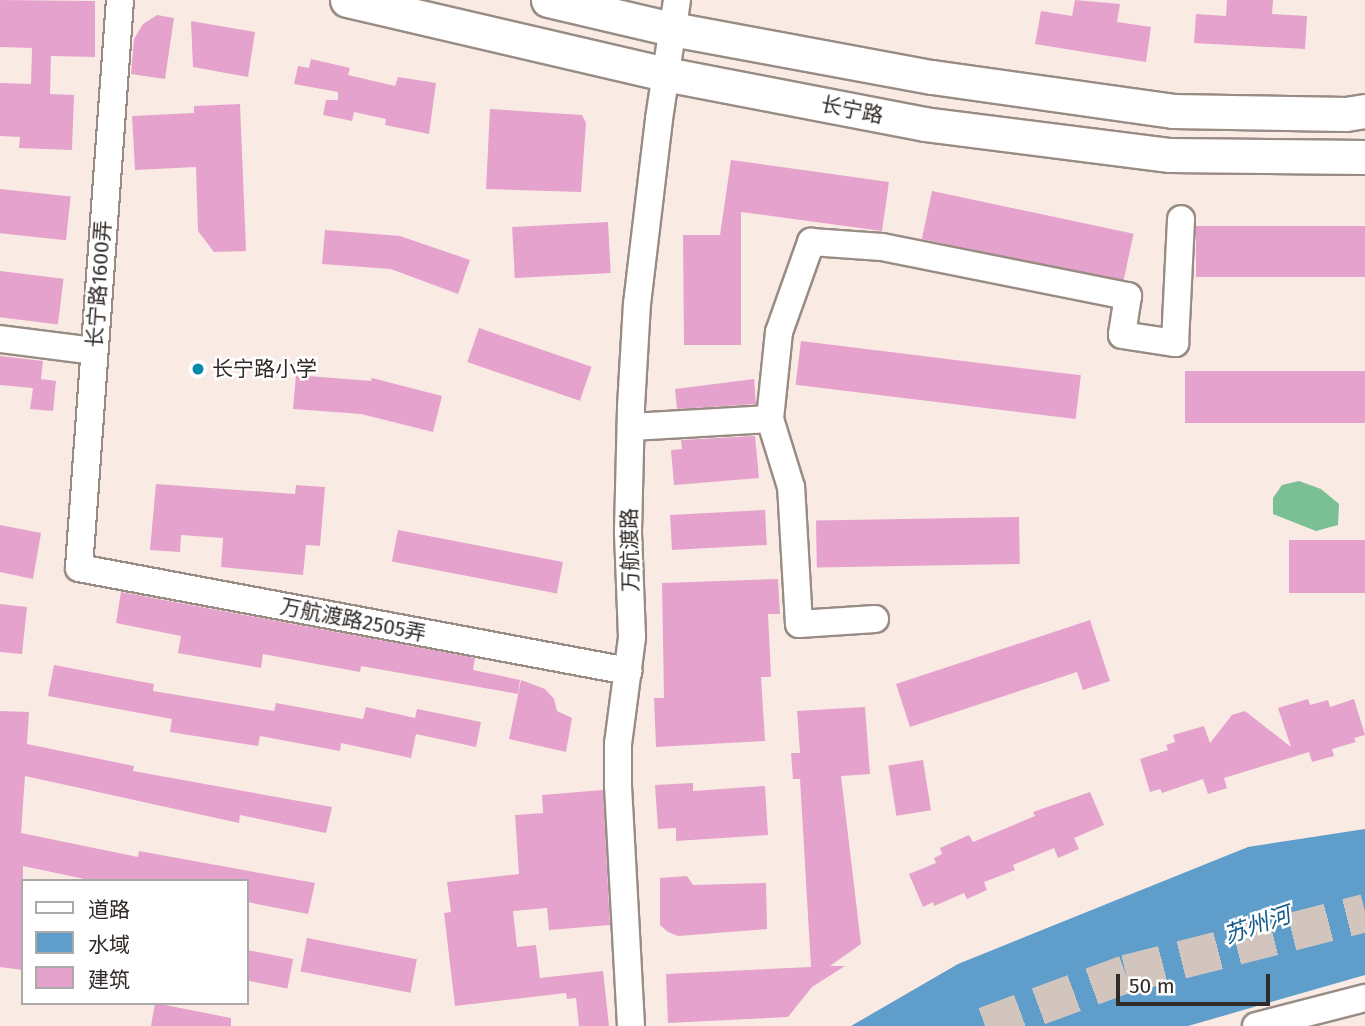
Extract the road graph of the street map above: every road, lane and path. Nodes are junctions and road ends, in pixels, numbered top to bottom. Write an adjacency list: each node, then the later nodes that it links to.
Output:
1 (120, 0): 10 (street, 长宁路1600弄)
2 (348, 0): 5 (main road, 长宁路)
3 (548, 0): 4 (main road)
4 (675, 14): 5 (street, 万航渡路); 6 (main road)
5 (665, 74): 7 (main road, 长宁路); 12 (street, 万航渡路)
6 (1365, 111)
7 (1365, 157)
8 (1181, 219): 11 (street)
9 (0, 339): 10 (street)
10 (94, 351): 13 (street, 长宁路1600弄)
11 (770, 419): 12 (street); 14 (street)
12 (631, 427): 15 (street, 万航渡路)
13 (79, 568): 15 (street, 万航渡路2505弄)
14 (875, 619)
15 (628, 671): 17 (street, 万航渡路)
16 (1365, 998): 18 (street)
17 (631, 1026)
18 (1256, 1026)

